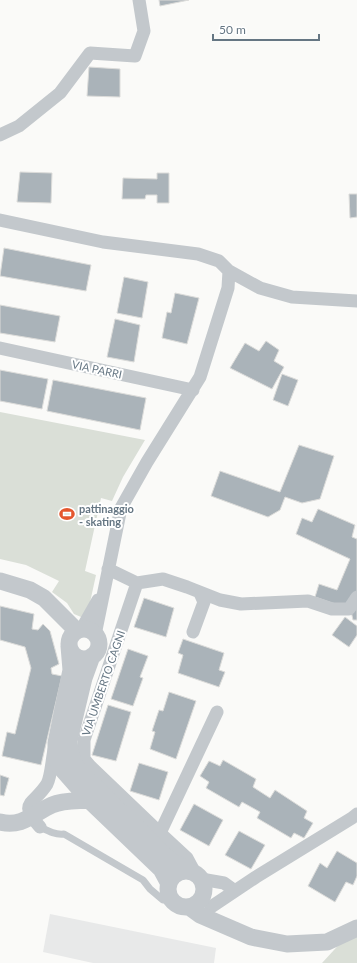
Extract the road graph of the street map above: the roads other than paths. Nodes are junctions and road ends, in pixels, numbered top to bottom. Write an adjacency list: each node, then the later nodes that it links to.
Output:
1 (139, 0): 2 (street)
2 (0, 135)
3 (0, 220): 4 (street)
4 (229, 271): 5 (street); 7 (street)
5 (357, 301)
6 (0, 348): 7 (street, VIA PARRI)
7 (193, 390): 8 (street)
8 (108, 569): 10 (street); 14 (street)
9 (0, 581): 14 (street)
10 (137, 583): 11 (street); 22 (street, VIA UMBERTO CAGNI)
11 (200, 593): 12 (street); 13 (street)
12 (357, 597)
13 (192, 632)
14 (78, 636): 15 (street, VIA UMBERTO CAGNI); 15 (street); 17 (street)
15 (92, 656): 23 (street, VIA UMBERTO CAGNI)
16 (217, 712): 22 (street)
17 (56, 743): 18 (street); 21 (street)
18 (89, 800): 21 (street); 24 (street)
19 (357, 814): 25 (street)
20 (0, 822): 21 (street)
21 (31, 822): 24 (lane)
22 (160, 833): 23 (street, VIA UMBERTO CAGNI)
23 (200, 885): 24 (street); 25 (street); 25 (street); 26 (street); 27 (street)
24 (169, 890): 26 (street)
25 (235, 891)
26 (189, 907): 27 (street)
27 (224, 924): 28 (street)
28 (357, 928)

